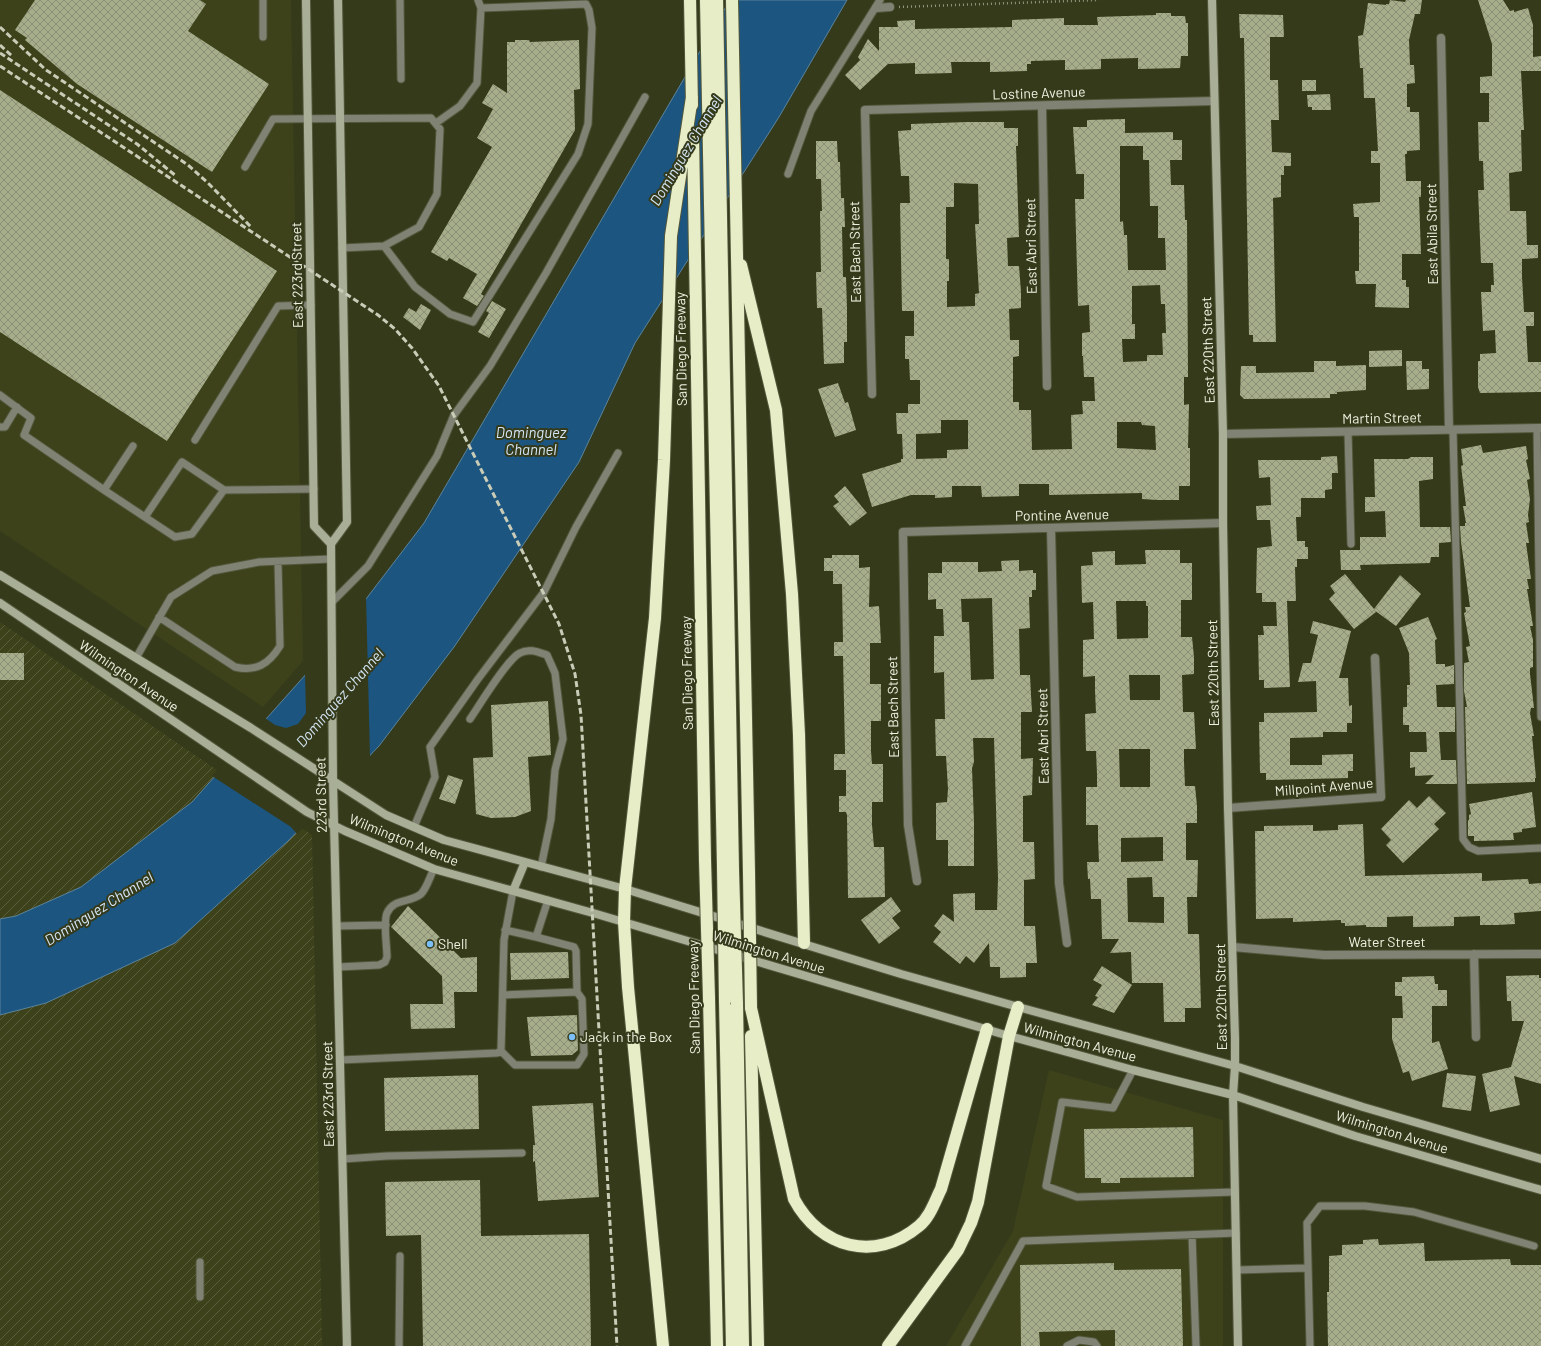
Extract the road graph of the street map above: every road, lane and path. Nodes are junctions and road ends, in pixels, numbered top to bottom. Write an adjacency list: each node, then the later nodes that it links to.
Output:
1 (263, 0): 15 (lane)
2 (306, 0): 23 (main road, East 223rd Street)
3 (338, 0): 24 (main road)
4 (400, 0): 17 (lane)
5 (478, 0): 14 (lane)
6 (690, 0): 19 (highway, San Diego Freeway)
7 (706, 0): 72 (highway)
8 (718, 0): 72 (highway)
9 (732, 0): 28 (highway)
10 (1099, 0): 13 (path)
11 (1212, 0): 20 (main road, East 220th Street)
12 (878, 4): 13 (street); 27 (lane)
13 (890, 7)
14 (481, 8): 25 (lane); 29 (lane)
15 (263, 37)
16 (1441, 38): 38 (street, East Abila Street)
17 (401, 79)
18 (645, 98): 57 (lane)
19 (692, 98): 74 (highway); 117 (highway, San Diego Freeway, bridge)
20 (1214, 101): 21 (street, Lostine Avenue); 40 (main road, East 220th Street)
21 (1042, 106): 22 (street, Lostine Avenue); 32 (street, East Abri Street)
22 (865, 110): 33 (street, East Bach Street)
23 (308, 119): 24 (lane); 26 (lane); 31 (main road, East 223rd Street)
24 (340, 119): 25 (lane); 30 (main road)
25 (436, 123): 29 (lane)
26 (245, 166)
27 (788, 174)
28 (736, 243): 82 (highway); 92 (highway, bridge)
29 (384, 246): 30 (lane)
30 (342, 248): 51 (main road)
31 (311, 305): 41 (lane); 44 (main road, East 223rd Street)
32 (1047, 386)
33 (872, 394)
34 (0, 395): 35 (lane)
35 (16, 406): 36 (lane); 45 (lane)
36 (0, 427)
37 (1539, 428): 38 (street, Martin Street); 61 (lane)
38 (1451, 430): 39 (street, Martin Street); 68 (lane)
39 (1348, 432): 40 (street, Martin Street); 52 (lane)
40 (1223, 434): 48 (main road, East 220th Street)
41 (195, 440)
42 (133, 446): 45 (lane)
43 (618, 453): 66 (lane)
44 (314, 489): 46 (lane); 51 (main road, East 223rd Street)
45 (104, 490): 47 (lane)
46 (224, 490): 47 (lane); 47 (lane)
47 (145, 517)
48 (1223, 523): 49 (street, Pontine Avenue); 64 (main road, East 220th Street)
49 (1051, 528): 50 (street, Pontine Avenue); 83 (street, East Abri Street)
50 (903, 532): 73 (street, East Bach Street)
51 (331, 544): 53 (main road)
52 (1351, 544)
53 (331, 559): 54 (lane); 57 (main road)
54 (278, 562): 58 (lane); 58 (lane)
55 (0, 575): 59 (main road, Wilmington Avenue)
56 (0, 602): 65 (main road, Wilmington Avenue)
57 (332, 602): 63 (main road, 223rd Street)
58 (159, 617): 59 (lane)
59 (136, 658): 63 (main road, Wilmington Avenue)
60 (1375, 658): 64 (street, Millpoint Avenue)
61 (1541, 717)
62 (470, 719): 70 (lane)
63 (333, 782): 65 (main road, 223rd Street); 66 (main road, Wilmington Avenue)
64 (1228, 808): 84 (main road, East 220th Street)
65 (335, 826): 67 (main road, 223rd Street); 71 (main road, Wilmington Avenue)
66 (414, 827): 69 (main road, Wilmington Avenue)
67 (335, 841): 79 (main road, East 223rd Street)
68 (1541, 848)
69 (525, 862): 70 (main road, Wilmington Avenue); 75 (main road)
70 (541, 867): 74 (main road, Wilmington Avenue)
71 (434, 869): 75 (main road, Wilmington Avenue); 78 (lane)
72 (728, 869): 90 (highway, bridge)
73 (917, 881)
74 (625, 889): 77 (highway); 82 (main road, Wilmington Avenue)
75 (513, 890): 76 (main road, Wilmington Avenue); 80 (lane)
76 (548, 900): 77 (main road, Wilmington Avenue); 81 (lane)
77 (624, 922): 93 (main road, Wilmington Avenue); 116 (highway)
78 (386, 924): 79 (lane); 87 (lane)
79 (337, 926): 87 (main road, East 223rd Street)
80 (505, 930): 81 (lane); 89 (lane)
81 (536, 937): 88 (lane)
82 (804, 943): 91 (main road, Wilmington Avenue)
83 (1067, 943)
84 (1233, 947): 85 (street, Water Street); 98 (main road, East 220th Street)
85 (1474, 954): 86 (street, Water Street); 95 (street)
86 (1541, 954)
87 (338, 967): 97 (main road, East 223rd Street)
88 (577, 992): 89 (lane); 96 (lane)
89 (502, 995): 96 (lane)
90 (731, 1002): 118 (highway); 119 (highway)
91 (1018, 1007): 94 (highway); 98 (main road, Wilmington Avenue)
92 (751, 1008): 93 (highway); 120 (highway)
93 (987, 1029): 94 (main road, Wilmington Avenue)
94 (1009, 1036): 99 (main road, Wilmington Avenue); 121 (highway)
95 (1476, 1037)
96 (501, 1051): 97 (lane)
97 (340, 1060): 102 (main road, East 223rd Street)
98 (1236, 1066): 100 (main road, East 220th Street); 103 (main road, Wilmington Avenue)
99 (1133, 1070): 100 (main road, Wilmington Avenue); 105 (lane)
100 (1233, 1095): 104 (main road, Wilmington Avenue); 105 (main road, East 220th Street)
101 (522, 1153): 102 (lane)
102 (343, 1159): 114 (main road, East 223rd Street)
103 (1541, 1159)
104 (1541, 1190)
105 (1235, 1192): 106 (main road, East 220th Street)
106 (1236, 1233): 107 (lane); 112 (main road, East 220th Street)
107 (1192, 1235): 122 (lane); 125 (lane)
108 (1534, 1246): 111 (lane)
109 (400, 1256): 115 (lane)
110 (200, 1262): 113 (lane)
111 (1308, 1268): 112 (lane); 127 (lane)
112 (1237, 1270): 126 (main road, East 220th Street)
113 (200, 1297)
114 (347, 1346)
115 (399, 1346)
116 (663, 1346)
117 (716, 1346)
118 (732, 1346)
119 (743, 1346)
120 (758, 1346)
121 (888, 1346)
122 (965, 1346)
123 (1067, 1346): 124 (lane)
124 (1097, 1346)
125 (1196, 1346)
126 (1238, 1346)
127 (1310, 1346)

